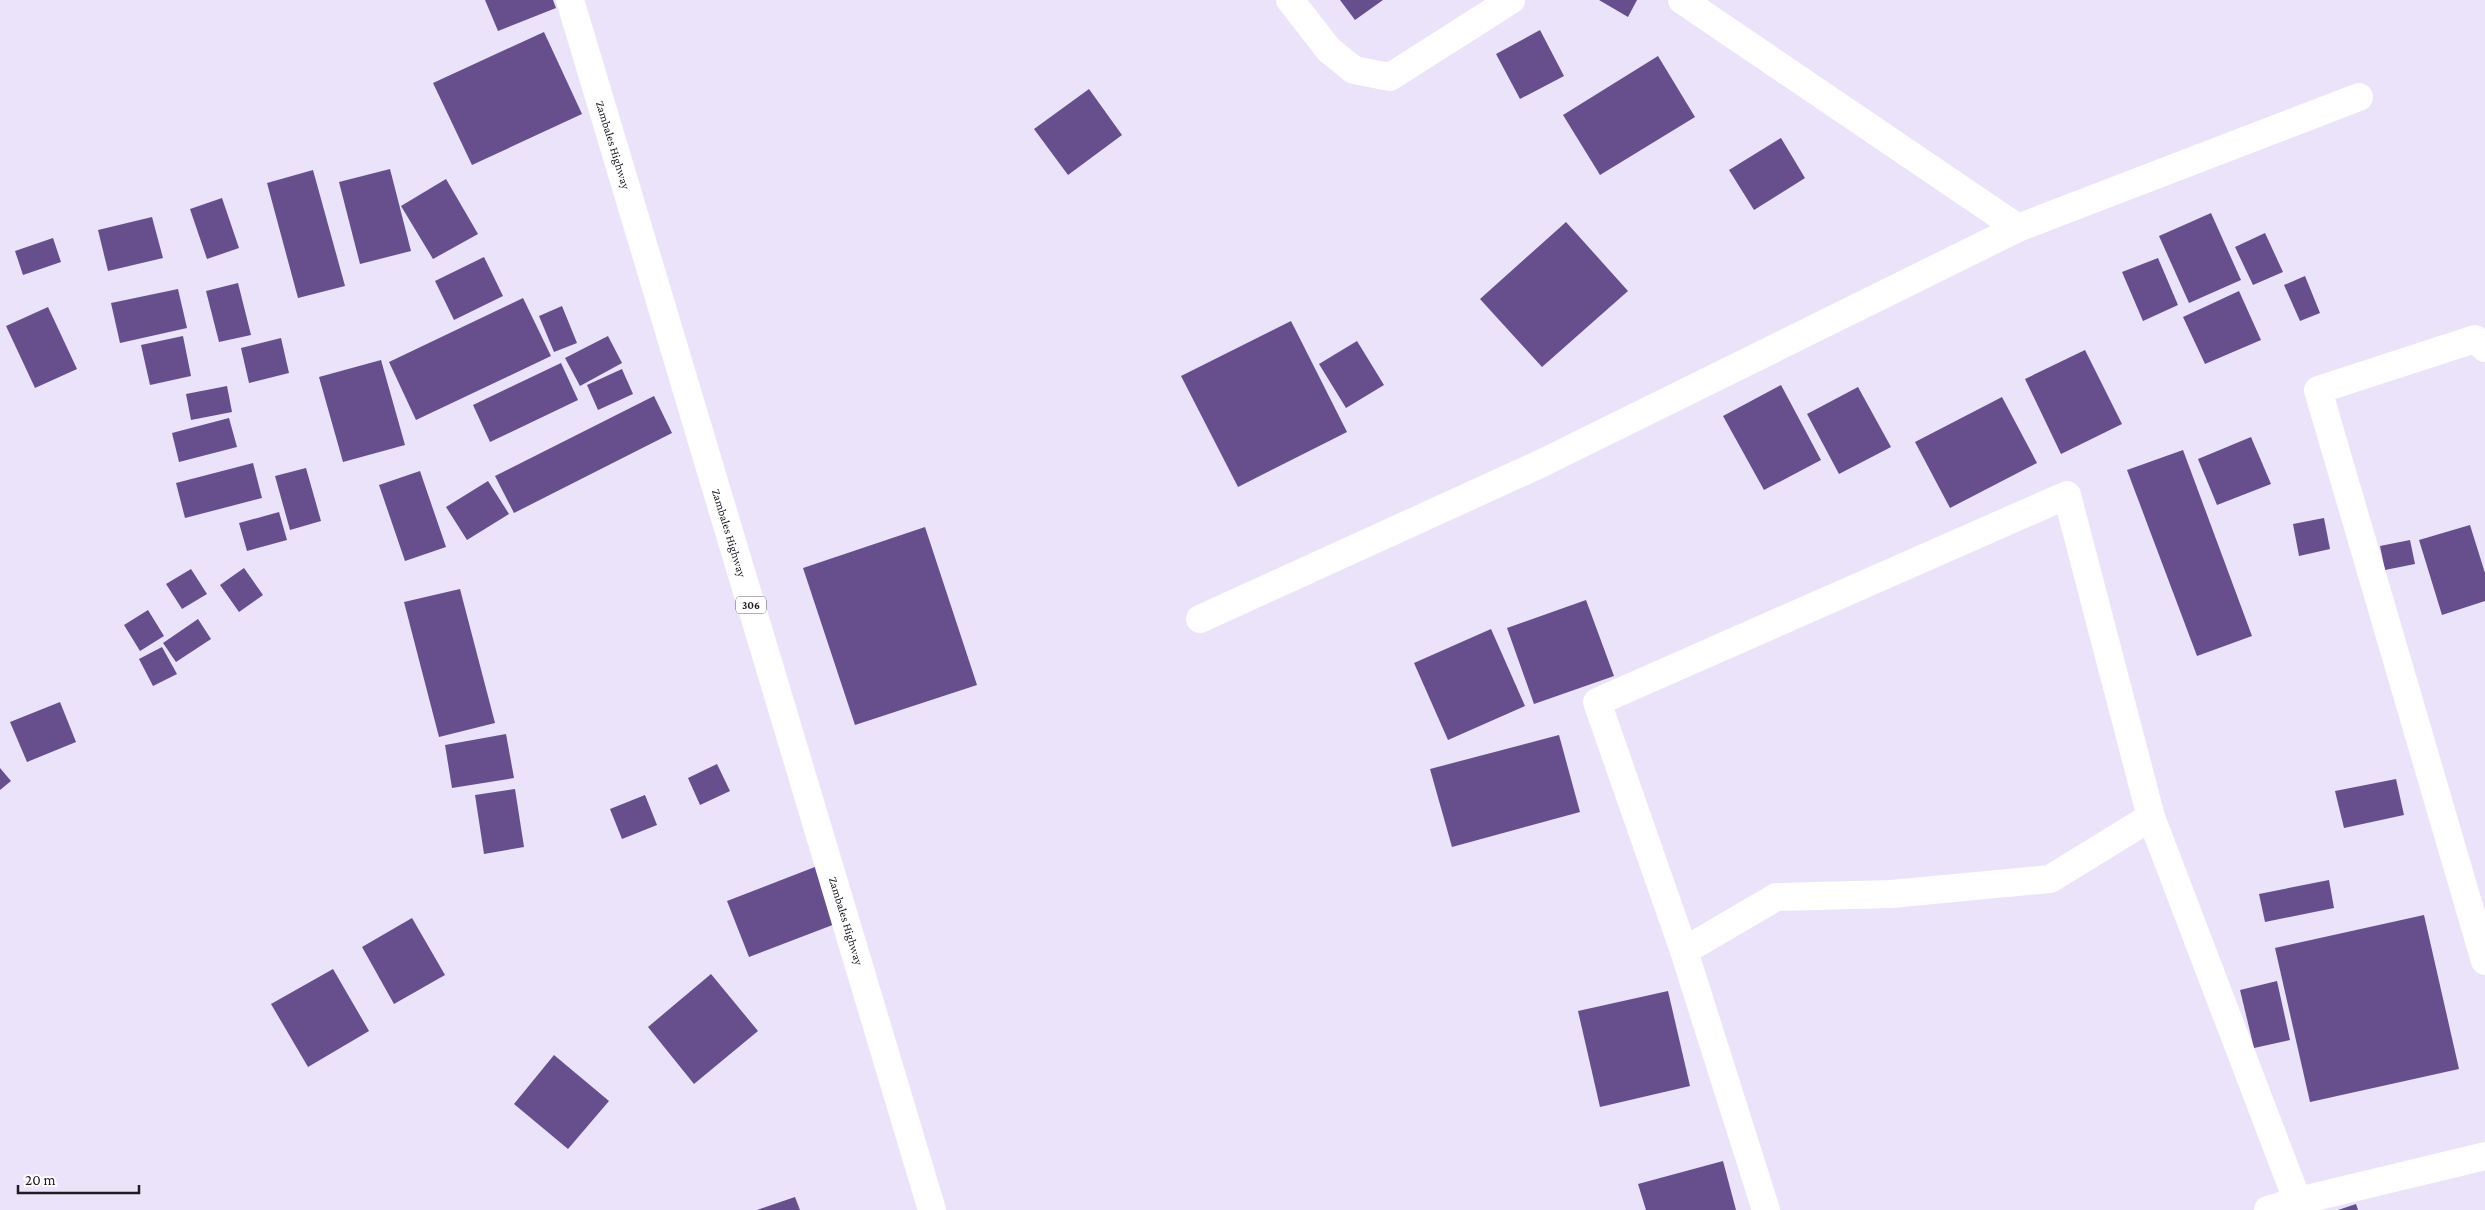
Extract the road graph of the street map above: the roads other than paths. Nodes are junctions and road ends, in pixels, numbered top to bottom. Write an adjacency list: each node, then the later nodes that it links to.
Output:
1 (570, 0): 14 (street, Zambales Highway / 306)
2 (1290, 0): 3 (street)
3 (1511, 0)
4 (1682, 0): 6 (street)
5 (2359, 97): 6 (street)
6 (2018, 228): 8 (street)
7 (2485, 348): 11 (street)
8 (1200, 619)
9 (2151, 817): 10 (street); 10 (street); 13 (street)
10 (1684, 951): 15 (street)
11 (2485, 961)
12 (2485, 1156): 13 (street)
13 (2299, 1205): 16 (street)
14 (932, 1210)
15 (1766, 1210)
16 (2268, 1210)

